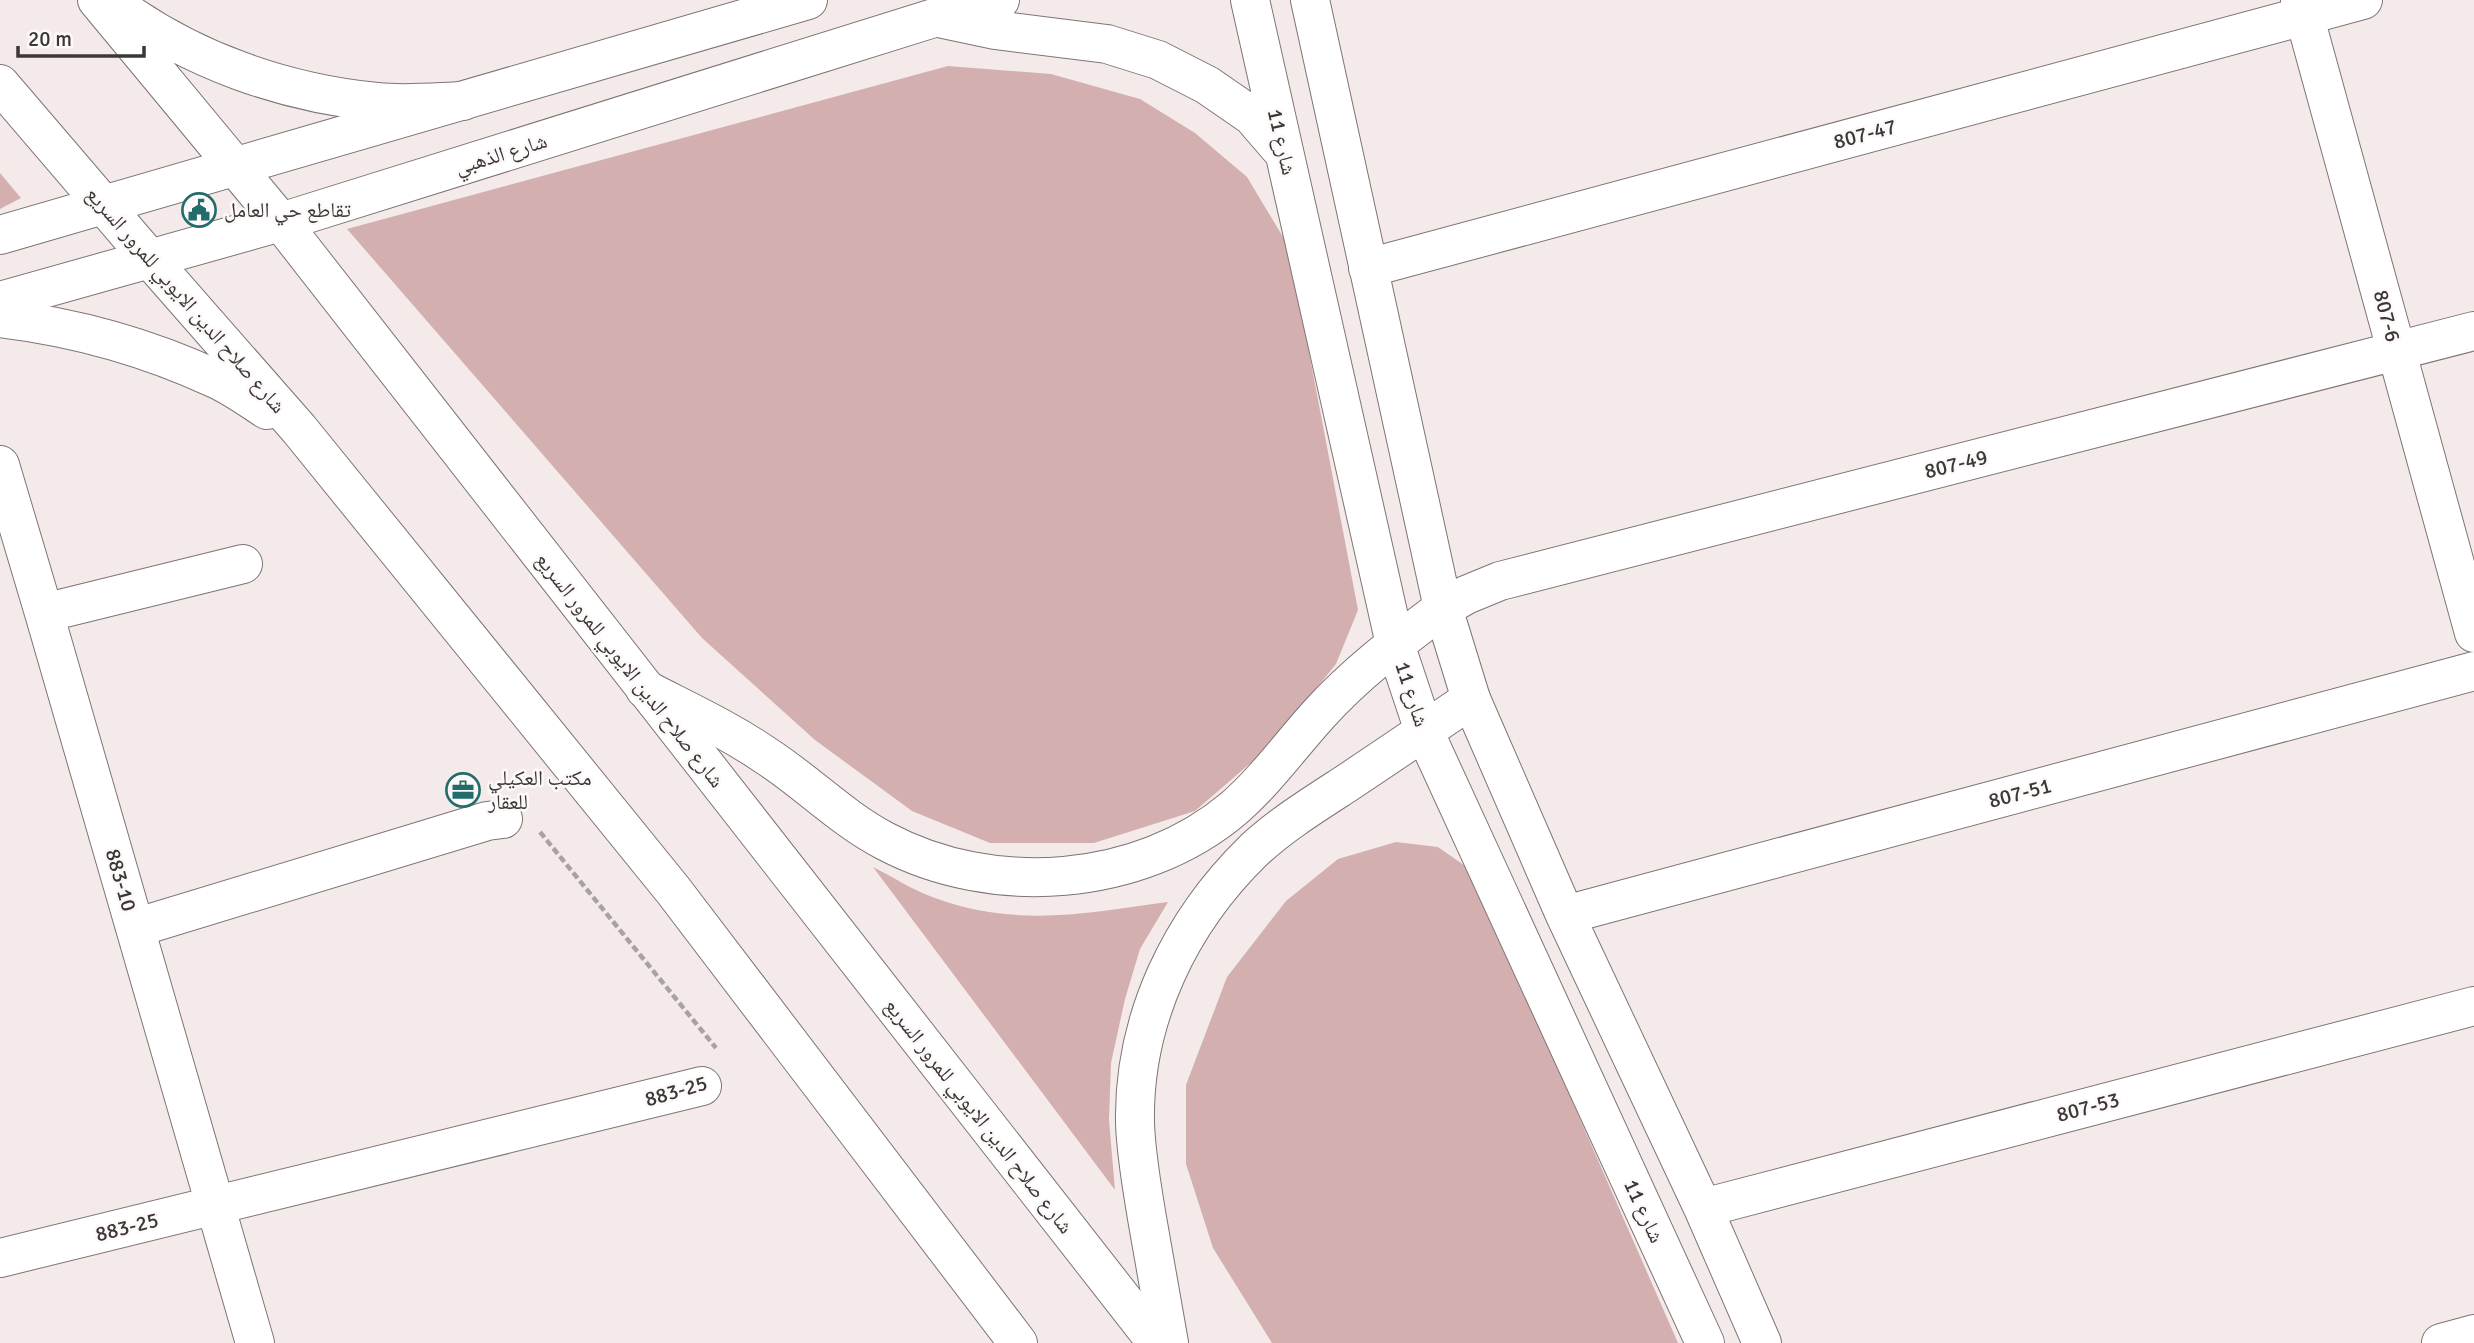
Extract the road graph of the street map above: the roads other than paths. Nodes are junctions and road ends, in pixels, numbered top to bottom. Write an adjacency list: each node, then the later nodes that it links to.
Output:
1 (97, 0): 13 (street, شارع صلاح الدين الايوبي للمرور السريع)
2 (110, 0): 11 (street)
3 (808, 0): 11 (street)
4 (1000, 0): 9 (street, شارع الذهبي)
5 (1250, 0): 12 (street, شارع 11)
6 (1310, 0): 18 (street)
7 (2363, 0): 8 (street, 807-47)
8 (2303, 8): 18 (street, 807-47); 22 (street, 807-6)
9 (937, 18): 12 (street); 15 (street, شارع الذهبي)
10 (0, 84): 14 (street, شارع صلاح الدين الايوبي للمرور السريع)
11 (463, 102): 13 (street)
12 (1284, 154): 29 (street, شارع 11)
13 (235, 167): 14 (street); 15 (street, شارع صلاح الدين الايوبي للمرور السريع)
14 (104, 206): 16 (street); 17 (street, شارع صلاح الدين الايوبي للمرور السريع)
15 (281, 222): 17 (street, شارع الذهبي); 31 (street, شارع صلاح الدين الايوبي للمرور السريع)
16 (0, 235)
17 (149, 258): 19 (street, شارع الذهبي); 23 (street, شارع صلاح الدين الايوبي للمرور السريع)
18 (1368, 268): 26 (street)
19 (0, 301)
20 (0, 318): 23 (street)
21 (2474, 331): 22 (street, 807-49)
22 (2397, 351): 26 (street, 807-49); 28 (street, 807-6)
23 (299, 429): 44 (street, شارع صلاح الدين الايوبي للمرور السريع)
24 (0, 466): 27 (street, 883-10)
25 (243, 564): 27 (street)
26 (1443, 608): 29 (street, 807-49); 32 (street)
27 (44, 613): 36 (street, 883-10)
28 (2474, 633)
29 (1395, 644): 31 (street, 807-49); 33 (street, شارع 11)
30 (2474, 671): 35 (street, 807-51)
31 (645, 689): 45 (street, شارع صلاح الدين الايوبي للمرور السريع)
32 (1471, 699): 33 (street); 35 (street)
33 (1424, 731): 46 (street); 47 (street, شارع 11)
34 (503, 819): 36 (street)
35 (1565, 915): 40 (street)
36 (135, 928): 39 (street, 883-10)
37 (2474, 1006): 40 (street, 807-53)
38 (702, 1086): 39 (street, 883-25)
39 (215, 1206): 41 (street, 883-25); 43 (street, 883-10)
40 (1703, 1208): 48 (street)
41 (0, 1258)
42 (2474, 1334): 49 (street)
43 (255, 1343)
44 (1018, 1343)
45 (1157, 1343)
46 (1169, 1343)
47 (1705, 1343)
48 (1762, 1343)
49 (2441, 1343)

